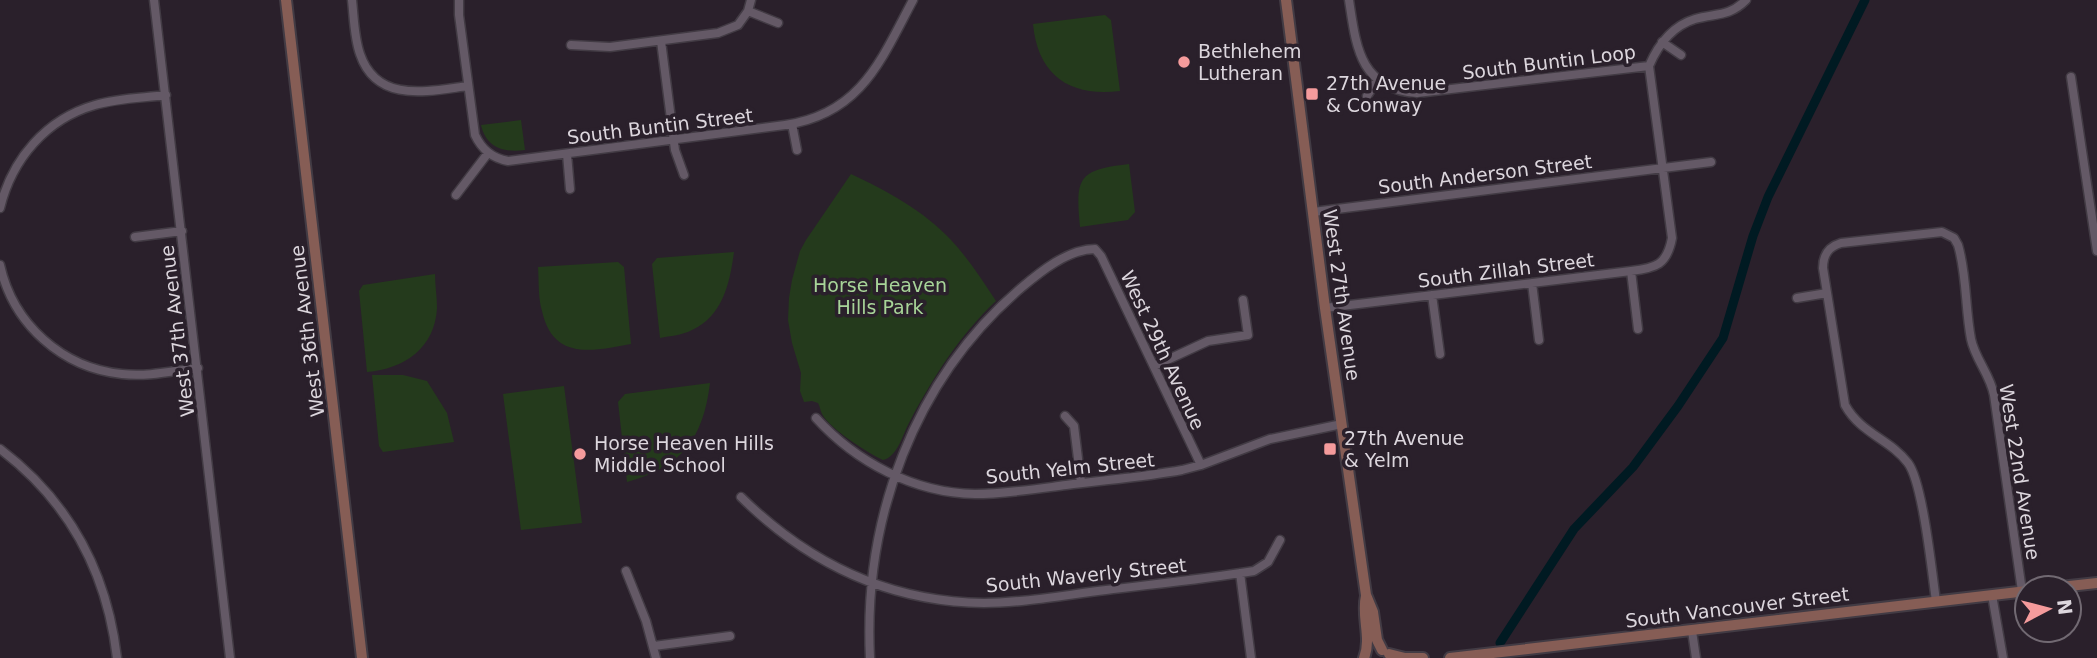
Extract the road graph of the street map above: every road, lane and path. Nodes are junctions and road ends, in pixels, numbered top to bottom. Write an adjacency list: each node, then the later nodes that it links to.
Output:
1 (154, 0): 20 (street, West 37th Avenue)
2 (286, 0): 74 (street, West 36th Avenue)
3 (352, 0): 19 (street)
4 (459, 0): 19 (street)
5 (751, 0): 10 (street)
6 (913, 0): 22 (street, South Buntin Street)
7 (1286, 0): 33 (street, West 27th Avenue)
8 (1349, 0): 18 (street)
9 (1746, 0): 13 (street, South Buntin Loop)
10 (748, 10): 11 (street); 12 (street)
11 (778, 23)
12 (661, 41): 14 (street); 23 (street)
13 (1662, 42): 15 (street); 16 (street, South Buntin Loop)
14 (571, 45)
15 (1681, 55)
16 (1649, 66): 18 (street, South Buntin Loop); 28 (street)
17 (2071, 77): 36 (street)
18 (1378, 79): 21 (street)
19 (468, 86): 25 (street)
20 (166, 95): 32 (street); 34 (street, West 37th Avenue)
21 (1367, 96)
22 (792, 124): 23 (street, South Buntin Street); 24 (street)
23 (674, 140): 26 (street, South Buntin Street); 29 (street)
24 (797, 150)
25 (488, 153): 26 (street, South Buntin Street); 31 (street)
26 (567, 154): 30 (street)
27 (1711, 162): 28 (street, South Anderson Street)
28 (1662, 167): 33 (street, South Anderson Street); 38 (street, South Zillah Street)
29 (684, 175)
30 (570, 189)
31 (456, 195)
32 (0, 208)
33 (1313, 212): 44 (street, West 27th Avenue)
34 (182, 231): 35 (street); 49 (street, West 37th Avenue)
35 (135, 237)
36 (2097, 251)
37 (0, 265): 49 (street)
38 (1631, 271): 39 (street, South Zillah Street); 45 (street)
39 (1532, 283): 41 (street, South Zillah Street); 46 (street)
40 (1827, 293): 42 (street); 61 (street, West 22nd Avenue); 66 (street)
41 (1432, 295): 44 (street, South Zillah Street); 47 (street)
42 (1797, 298)
43 (1243, 300): 48 (street)
44 (1325, 308): 52 (street, West 27th Avenue)
45 (1638, 329)
46 (1539, 340)
47 (1440, 354)
48 (1154, 366): 54 (street, West 29th Avenue); 55 (street, West 29th Avenue)
49 (198, 368): 73 (street, West 37th Avenue)
50 (1065, 415): 56 (street)
51 (816, 418): 55 (street, South Yelm Street)
52 (1342, 424): 54 (street, South Yelm Street); 64 (street, West 27th Avenue)
53 (0, 449): 72 (street)
54 (1200, 465): 56 (street, South Yelm Street)
55 (894, 475): 56 (street, South Yelm Street); 62 (street)
56 (1081, 483)
57 (741, 498): 62 (street, South Waverly Street)
58 (1280, 540): 60 (street, South Waverly Street)
59 (626, 571): 69 (street)
60 (1240, 573): 62 (street, South Waverly Street); 77 (street)
61 (2021, 574)
62 (871, 583): 76 (street)
63 (2013, 593): 65 (street, South Vancouver Street)
64 (1366, 595): 70 (street, West 27th Avenue); 71 (street, West 27th Avenue)
65 (1992, 596): 66 (street, South Vancouver Street); 81 (street)
66 (1936, 601): 67 (street, South Vancouver Street)
67 (1692, 631): 79 (street, South Vancouver Street); 80 (street)
68 (730, 636): 69 (street)
69 (654, 646): 75 (street)
70 (1387, 654): 71 (street, West 27th Avenue); 78 (street)
71 (1364, 657)
72 (117, 658)
73 (230, 658)
74 (362, 658)
75 (656, 658)
76 (870, 658)
77 (1251, 658)
78 (1423, 658)
79 (1450, 658)
80 (1696, 658)
81 (2003, 658)

